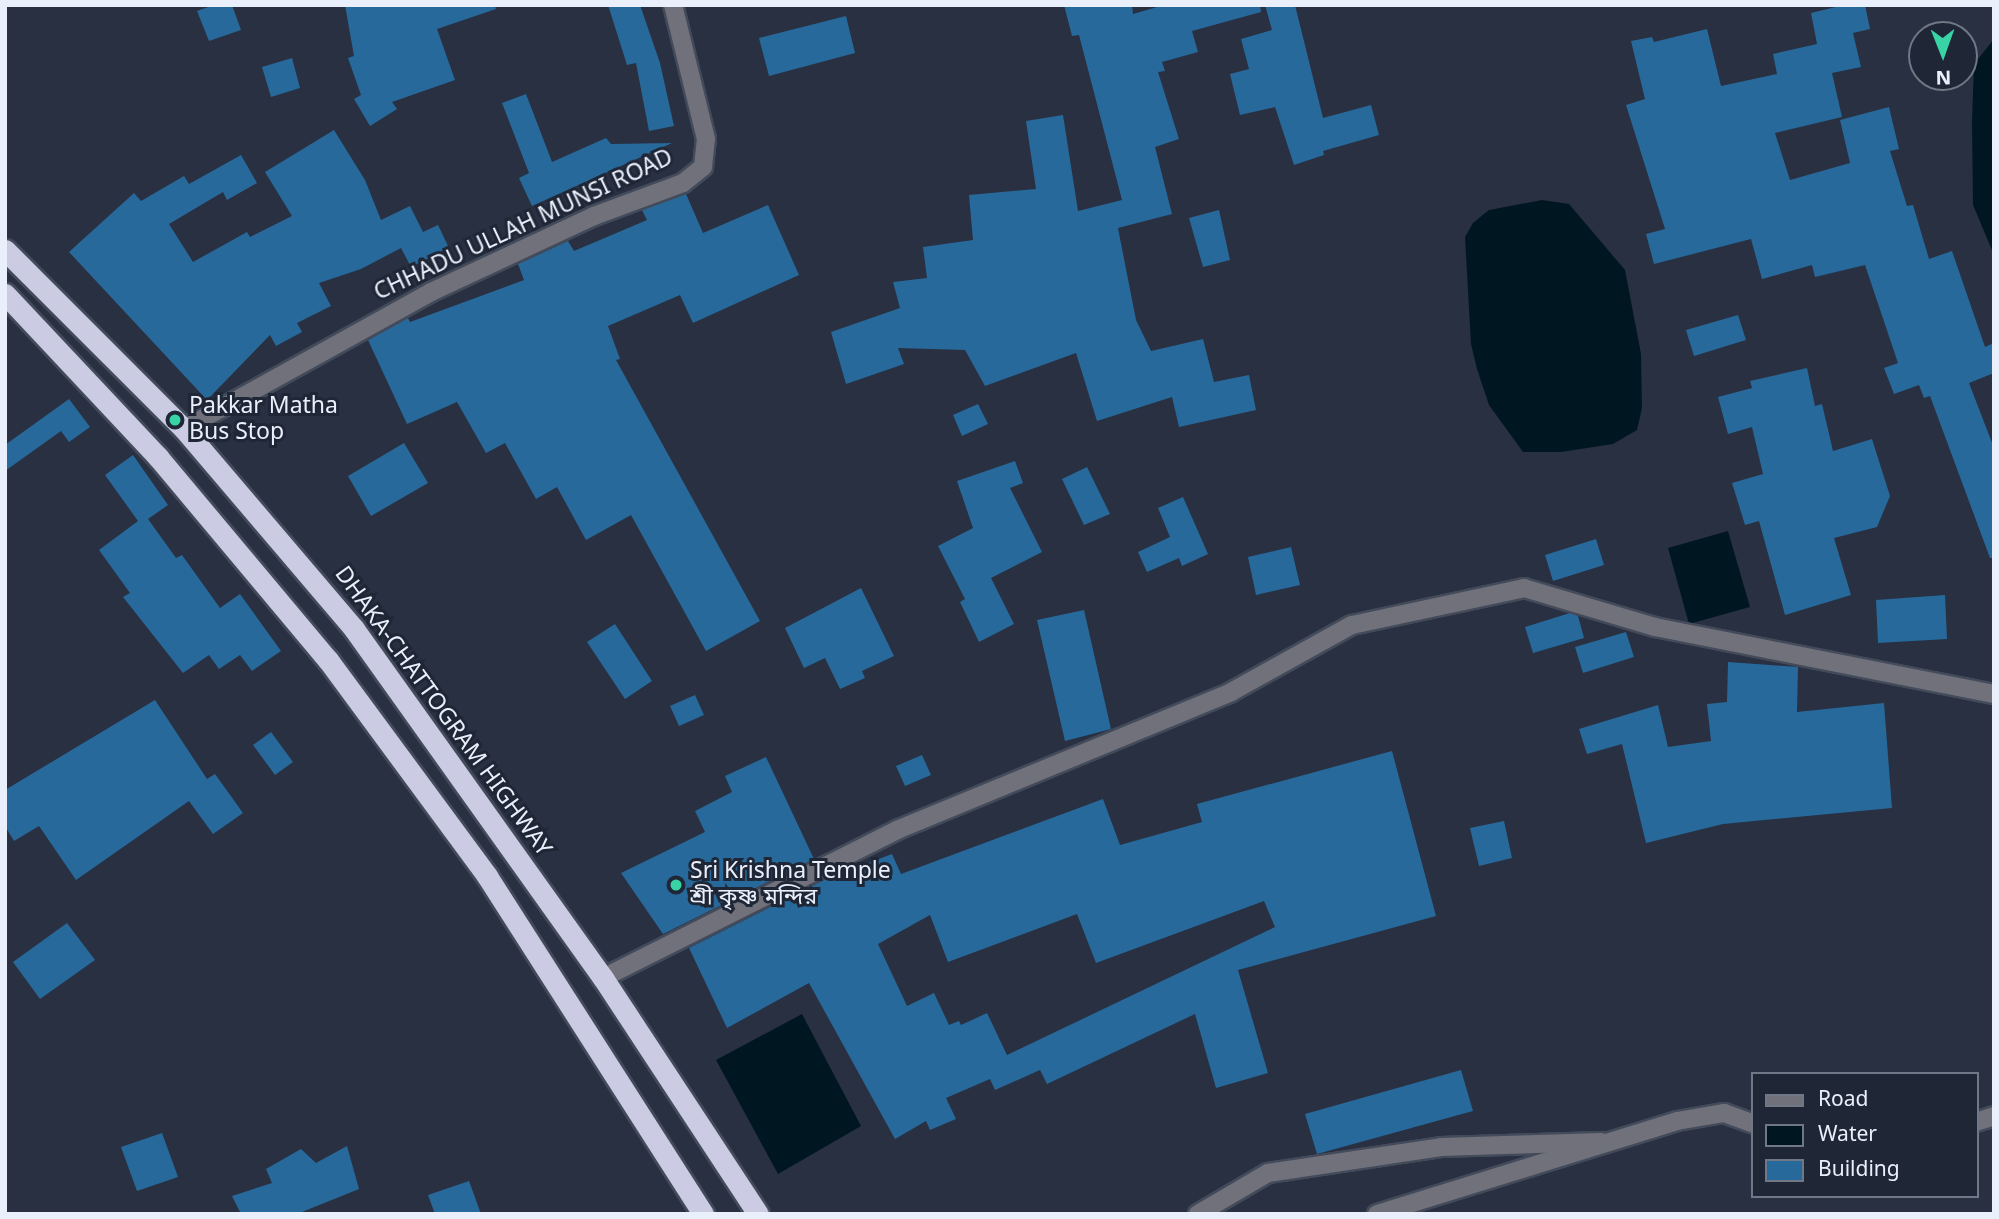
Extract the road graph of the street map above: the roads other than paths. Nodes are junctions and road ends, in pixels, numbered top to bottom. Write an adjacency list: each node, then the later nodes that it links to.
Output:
1 (673, 5): 4 (street, CHHADU ULLAH MUNSI ROAD)
2 (5, 250): 4 (highway, DHAKA-CHATTOGRAM HIGHWAY)
3 (5, 295): 9 (highway)
4 (184, 429): 6 (highway, DHAKA-CHATTOGRAM HIGHWAY)
5 (1994, 694): 6 (street)
6 (603, 978): 10 (highway, DHAKA-CHATTOGRAM HIGHWAY)
7 (1750, 1123): 8 (street)
8 (1601, 1142): 11 (street); 12 (street)
9 (703, 1214)
10 (758, 1214)
11 (1198, 1214)
12 (1377, 1214)

